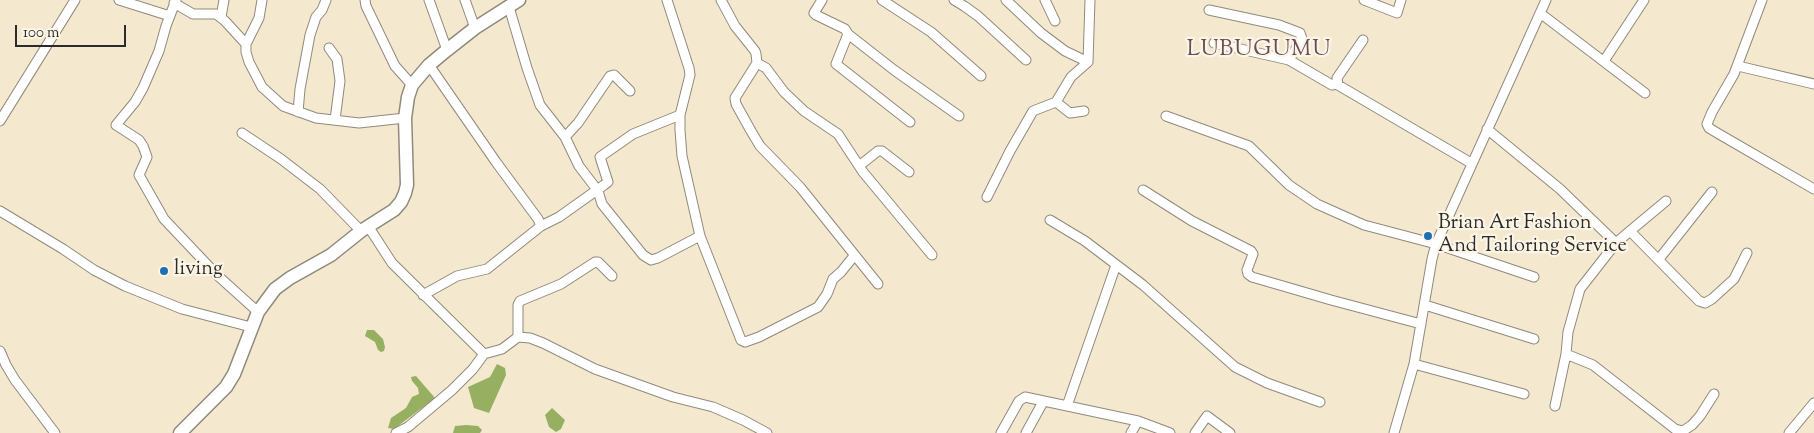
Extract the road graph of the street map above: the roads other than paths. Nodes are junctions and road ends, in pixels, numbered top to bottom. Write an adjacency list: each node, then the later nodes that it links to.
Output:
1 (75, 0): 57 (street)
2 (119, 0): 26 (street)
3 (224, 0): 27 (street)
4 (262, 0): 33 (street)
5 (326, 0): 50 (street)
6 (365, 0): 46 (street)
7 (429, 0): 35 (street)
8 (466, 0): 29 (street)
9 (667, 0): 52 (street)
10 (721, 0): 40 (street)
11 (822, 0): 30 (street)
12 (882, 0): 43 (street)
13 (954, 0): 36 (street)
14 (1006, 0): 39 (street)
15 (1045, 0): 28 (street)
16 (1090, 0): 39 (street)
17 (1364, 0): 18 (street)
18 (1401, 0)
19 (1546, 0): 25 (street)
20 (1644, 0): 38 (street)
21 (1762, 0): 42 (street)
22 (175, 2): 26 (street); 27 (street)
23 (514, 3): 29 (street); 61 (street)
24 (1209, 10): 37 (street)
25 (1540, 13): 38 (street); 59 (street)
26 (170, 16): 89 (street)
27 (220, 17): 33 (street)
28 (1055, 21)
29 (475, 28): 35 (street)
30 (848, 34): 53 (street); 58 (street)
31 (1363, 40): 44 (street)
32 (1214, 43): 37 (street)
33 (246, 44): 50 (street)
34 (329, 48): 56 (street)
35 (447, 50): 41 (street)
36 (1026, 60)
37 (1289, 60): 44 (street)
38 (1604, 61): 48 (street)
39 (1088, 62): 49 (street)
40 (756, 63): 63 (street); 81 (street)
41 (429, 65): 46 (street); 73 (street)
42 (1738, 66): 45 (street); 65 (street)
43 (981, 76)
44 (1337, 84): 62 (street)
45 (1814, 84)
46 (412, 85): 55 (street)
47 (630, 91): 61 (street)
48 (1645, 93)
49 (1056, 102): 51 (street); 69 (street)
50 (298, 112): 56 (street)
51 (1084, 112)
52 (680, 115): 66 (street); 76 (street)
53 (959, 116)
54 (1166, 116): 78 (street)
55 (405, 118): 56 (street); 74 (street)
56 (335, 120)
57 (0, 121)
58 (910, 122)
59 (1486, 130): 62 (street); 77 (street)
60 (242, 133): 74 (street)
61 (564, 137): 66 (street)
62 (1471, 163): 78 (street)
63 (859, 166): 64 (street); 80 (street)
64 (909, 172)
65 (1814, 189)
66 (598, 190): 73 (street); 76 (street)
67 (1142, 190): 90 (street)
68 (1712, 192): 82 (street)
69 (987, 198)
70 (1666, 201): 75 (street)
71 (0, 211): 91 (street)
72 (1050, 220): 83 (street)
73 (541, 226): 87 (street)
74 (364, 228): 87 (street); 89 (street)
75 (1630, 231): 77 (street); 82 (street)
76 (700, 236): 81 (street)
77 (1616, 243): 96 (street)
78 (1436, 244): 85 (street); 88 (street)
79 (1747, 253): 82 (street)
80 (932, 255)
81 (854, 256): 86 (street)
82 (1659, 259)
83 (1116, 265): 101 (street); 103 (street)
84 (612, 276): 92 (street)
85 (1534, 277)
86 (878, 284)
87 (423, 295): 95 (street)
88 (1425, 305): 90 (street); 93 (street)
89 (258, 312): 91 (street)
90 (1421, 324): 97 (street)
91 (251, 327): 108 (street)
92 (518, 337): 95 (street); 109 (street)
93 (1534, 339)
94 (0, 351): 107 (street)
95 (484, 354): 106 (street)
96 (1566, 354): 99 (street); 104 (street)
97 (1414, 364): 98 (street); 116 (street)
98 (1524, 394)
99 (1714, 394)
100 (1043, 402): 103 (street); 110 (street); 111 (street)
101 (1320, 402)
102 (1814, 403): 117 (street)
103 (1067, 406): 105 (street)
104 (1555, 406)
105 (1138, 422): 112 (street); 113 (street)
106 (401, 432)
107 (55, 433)
108 (180, 433)
109 (767, 433)
110 (1001, 433)
111 (1026, 433)
112 (1131, 433)
113 (1170, 433)
114 (1195, 433): 115 (street)
115 (1230, 433)
116 (1394, 433)
117 (1788, 433)

